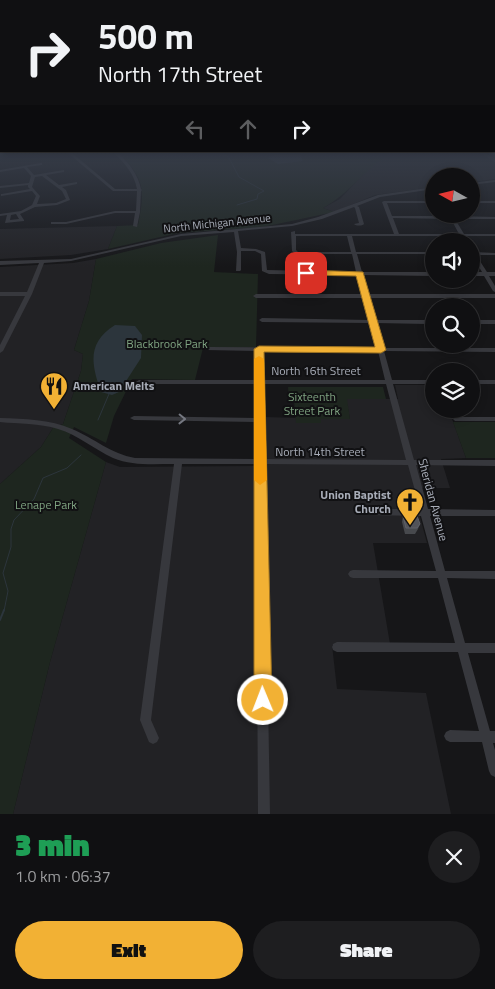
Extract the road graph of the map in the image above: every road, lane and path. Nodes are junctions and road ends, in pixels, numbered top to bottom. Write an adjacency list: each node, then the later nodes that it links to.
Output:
1 (140, 190): 12 (street)
2 (27, 191): 6 (street)
3 (34, 191): 11 (street)
4 (65, 191): 11 (street)
5 (413, 191): 10 (street, North Michigan Avenue)
6 (2, 195)
7 (425, 202): 15 (street)
8 (480, 202): 9 (street)
9 (495, 202)
10 (352, 205): 19 (street); 20 (street, North Michigan Avenue)
11 (34, 206): 13 (street)
12 (138, 212): 18 (street); 21 (street)
13 (0, 215)
14 (425, 216): 15 (street)
15 (390, 217): 25 (street)
16 (480, 217): 17 (street)
17 (495, 218)
18 (53, 223)
19 (356, 224)
20 (292, 225): 22 (street, North Michigan Avenue); 23 (street)
21 (135, 226)
22 (236, 231): 29 (street); 34 (street, North Michigan Avenue)
23 (293, 234): 24 (street); 30 (street)
24 (349, 235): 25 (street); 30 (street, Sheridan Avenue)
25 (397, 235): 26 (street)
26 (425, 235)
27 (480, 235): 28 (street)
28 (495, 235)
29 (238, 249): 37 (street); 38 (street)
30 (354, 253): 31 (street); 38 (street, Sheridan Avenue)
31 (425, 253)
32 (480, 253): 33 (street)
33 (495, 254)
34 (42, 262): 35 (street, North Michigan Avenue); 45 (street)
35 (0, 263)
36 (480, 266): 41 (street)
37 (238, 270)
38 (360, 274): 39 (street); 47 (street, Sheridan Avenue)
39 (425, 274)
40 (480, 274): 41 (street)
41 (485, 274): 42 (street); 43 (street)
42 (495, 274)
43 (495, 290)
44 (0, 294): 45 (street)
45 (29, 294): 54 (street)
46 (256, 296): 47 (street)
47 (366, 296): 48 (street); 50 (street, Sheridan Avenue)
48 (495, 296)
49 (262, 320): 50 (street)
50 (373, 322): 51 (street); 57 (street, Sheridan Avenue)
51 (425, 322)
52 (480, 322): 53 (street)
53 (495, 322)
54 (3, 339): 59 (street)
55 (208, 349): 56 (street)
56 (259, 349): 57 (street); 61 (street)
57 (381, 350): 58 (street); 62 (street, Sheridan Avenue)
58 (495, 350)
59 (0, 351)
60 (139, 382): 61 (street, North 16th Street)
61 (259, 382): 62 (street, North 16th Street); 70 (street)
62 (390, 382): 63 (street, North 16th Street); 73 (street, Sheridan Avenue)
63 (425, 382)
64 (480, 382): 65 (street)
65 (495, 382)
66 (134, 418): 70 (street, one-way to 70)
67 (458, 419): 68 (street)
68 (495, 419)
69 (0, 420): 71 (street, North 14th Street)
70 (260, 420): 72 (street)
71 (178, 462): 72 (street, North 14th Street); 86 (street)
72 (260, 463): 73 (street, North 14th Street); 88 (street)
73 (411, 463): 74 (street, North 14th Street); 76 (street, Sheridan Avenue)
74 (495, 463)
75 (369, 512): 76 (street)
76 (425, 512): 77 (street); 79 (street, Sheridan Avenue)
77 (495, 513)
78 (353, 574): 79 (street)
79 (442, 574): 80 (street); 82 (street, Sheridan Avenue)
80 (495, 574)
81 (337, 647): 82 (street)
82 (462, 648): 83 (street); 85 (street, Sheridan Avenue)
83 (495, 648)
84 (450, 736): 85 (street)
85 (490, 737): 87 (street, Sheridan Avenue)
86 (152, 738)
87 (495, 771)
88 (264, 814)

